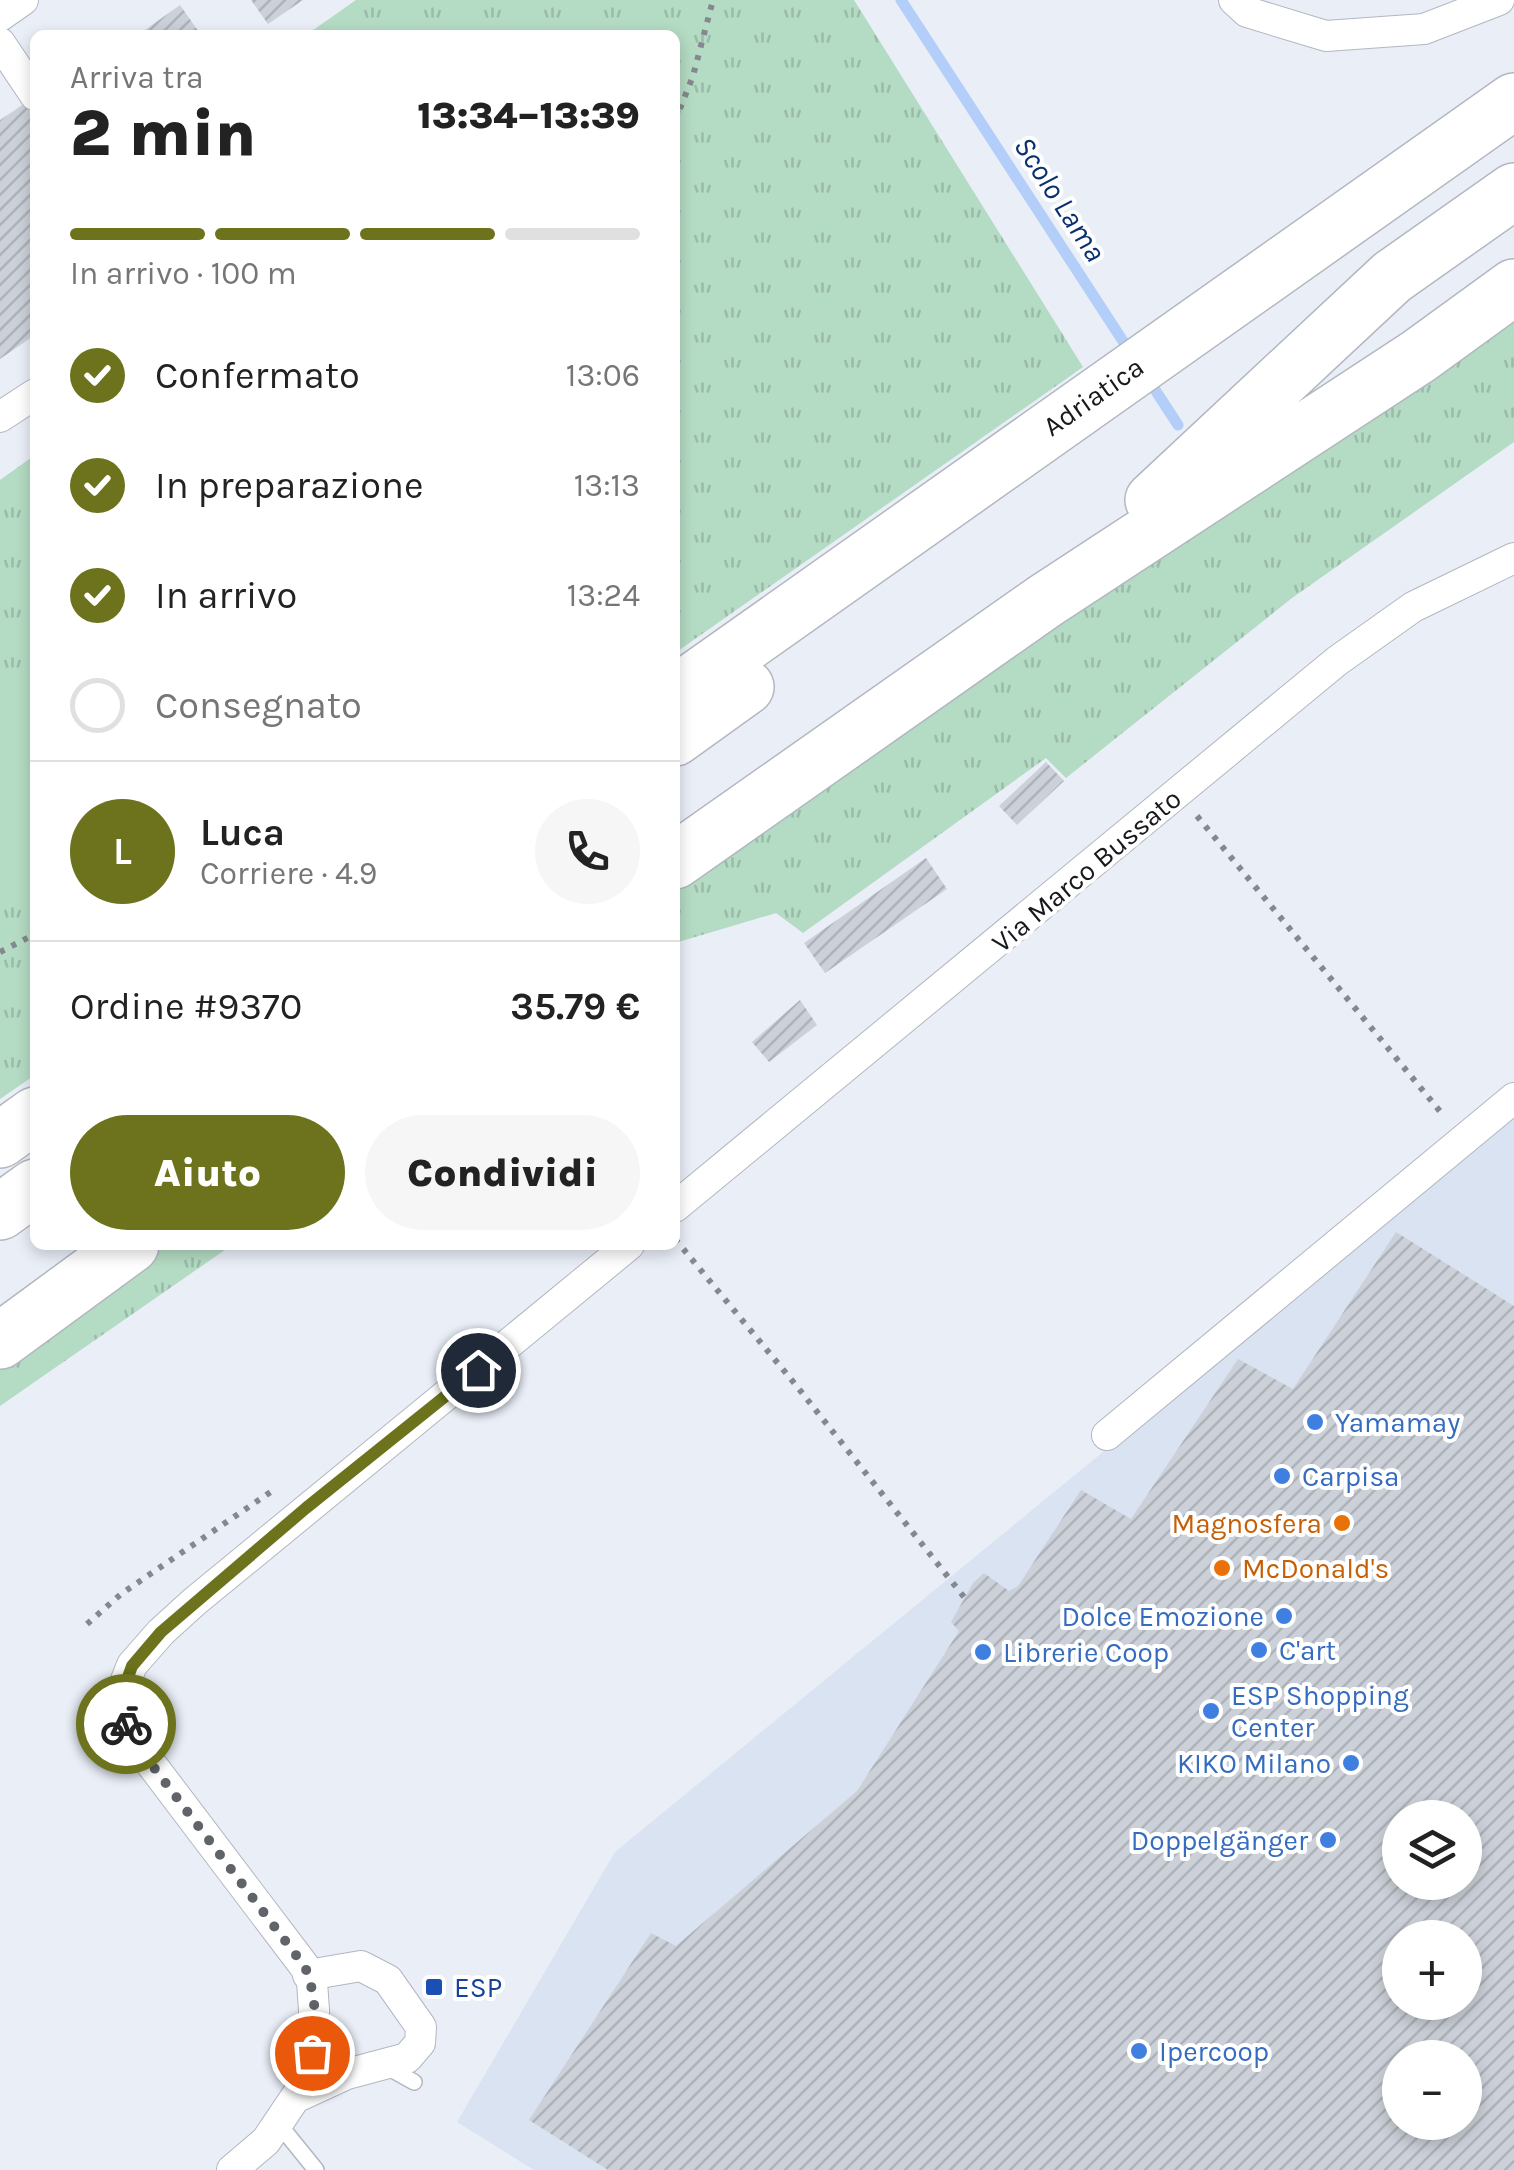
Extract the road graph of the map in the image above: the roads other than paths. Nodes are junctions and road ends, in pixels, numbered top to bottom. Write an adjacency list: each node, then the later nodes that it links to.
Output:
1 (23, 0): 4 (street)
2 (1234, 0): 3 (street)
3 (1499, 0)
4 (0, 16)
5 (0, 43): 6 (street)
6 (30, 87)
7 (1514, 101): 11 (highway, Adriatica)
8 (1514, 148): 11 (highway, Adriatica)
9 (1514, 190): 16 (highway)
10 (1514, 287): 16 (highway)
11 (1190, 350): 14 (highway, Adriatica)
12 (30, 397): 13 (street)
13 (0, 416)
14 (1076, 430): 17 (highway, Adriatica); 18 (highway, Adriatica)
15 (1514, 558): 26 (street, Via Marco Bussato)
16 (1045, 602): 19 (highway)
17 (680, 691)
18 (680, 734)
19 (680, 858)
20 (1514, 1098): 33 (street)
21 (30, 1119): 22 (highway)
22 (0, 1140)
23 (30, 1151): 24 (highway)
24 (0, 1172)
25 (30, 1191): 27 (highway)
26 (680, 1203)
27 (0, 1212)
28 (88, 1250): 31 (highway)
29 (124, 1250): 32 (highway)
30 (622, 1250): 34 (street)
31 (0, 1296)
32 (0, 1341)
33 (1107, 1434)
34 (308, 1975): 35 (street); 37 (street)
35 (383, 2064): 36 (lane); 37 (street)
36 (414, 2082)
37 (280, 2121): 38 (street); 39 (street); 40 (lane)
38 (232, 2170)
39 (256, 2170)
40 (316, 2170)

